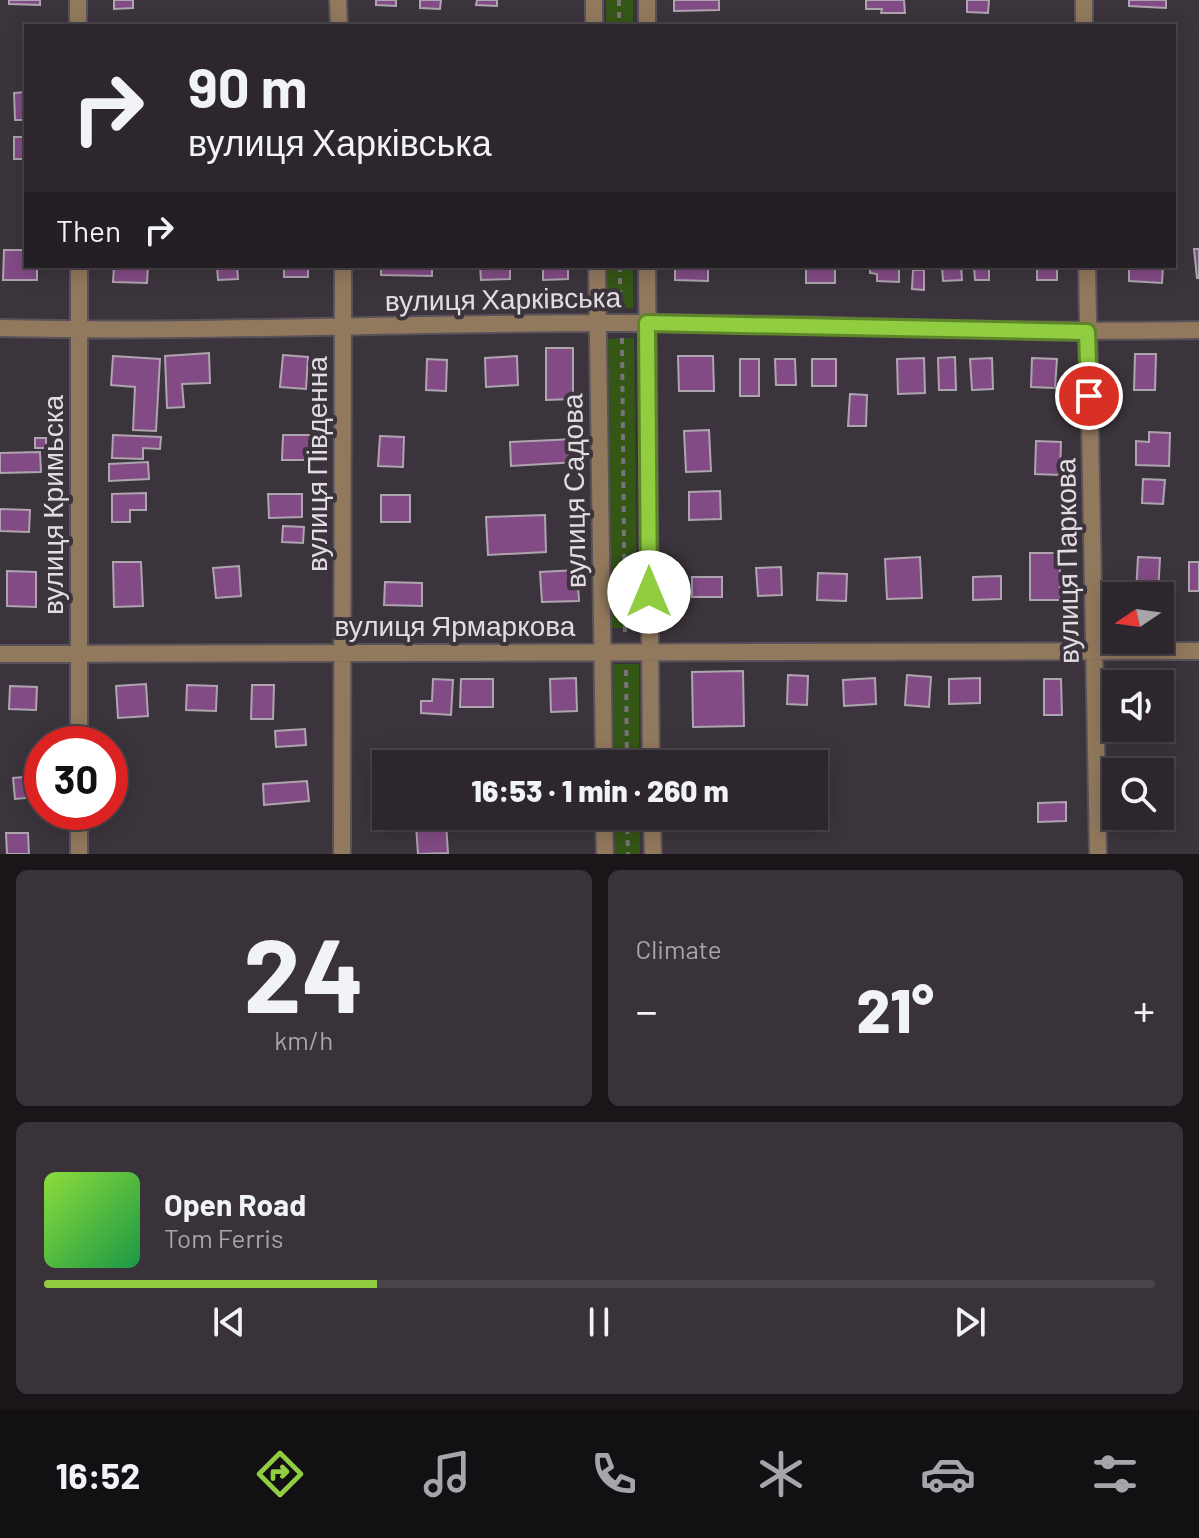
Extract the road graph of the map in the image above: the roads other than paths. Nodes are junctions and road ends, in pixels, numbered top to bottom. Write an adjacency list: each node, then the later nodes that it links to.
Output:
1 (78, 0): 6 (street)
2 (338, 0): 7 (street)
3 (594, 0): 8 (street)
4 (647, 0): 9 (street)
5 (1084, 0): 10 (street)
6 (78, 24)
7 (339, 24)
8 (594, 24)
9 (647, 24)
10 (1084, 24)
11 (79, 268): 20 (street, вулиця Кримьска)
12 (343, 268): 19 (street, вулиця Південна)
13 (597, 268): 16 (street, вулиця Садова)
14 (647, 268): 17 (street)
15 (1087, 268): 22 (street, вулиця Паркова)
16 (597, 323): 17 (street, вулиця Харківська); 19 (street, вулиця Харківська); 23 (street, вулиця Садова)
17 (647, 323): 22 (street, вулиця Харківська); 24 (street)
18 (0, 328): 20 (street, вулиця Харківська)
19 (344, 328): 20 (street, вулиця Харківська); 27 (street, вулиця Південна)
20 (79, 330): 29 (street, вулиця Кримьска)
21 (1199, 330): 22 (street, вулиця Харківська)
22 (1087, 332): 25 (street, вулиця Паркова)
23 (602, 651): 24 (street, вулиця Ярмаркова); 27 (street, вулиця Ярмаркова); 31 (street, вулиця Садова)
24 (649, 651): 25 (street, вулиця Ярмаркова); 32 (street)
25 (1095, 651): 26 (street, вулиця Ярмаркова); 40 (street, вулиця Паркова)
26 (1199, 651)
27 (343, 653): 29 (street, вулиця Ярмаркова); 37 (street, вулиця Південна)
28 (0, 654): 29 (street, вулиця Ярмаркова)
29 (79, 654): 30 (street, вулиця Кримьска)
30 (79, 726)
31 (604, 750)
32 (651, 750)
33 (79, 830): 36 (street)
34 (604, 830): 38 (street)
35 (652, 830): 39 (street)
36 (79, 854)
37 (342, 854)
38 (605, 854)
39 (653, 854)
40 (1098, 854)

